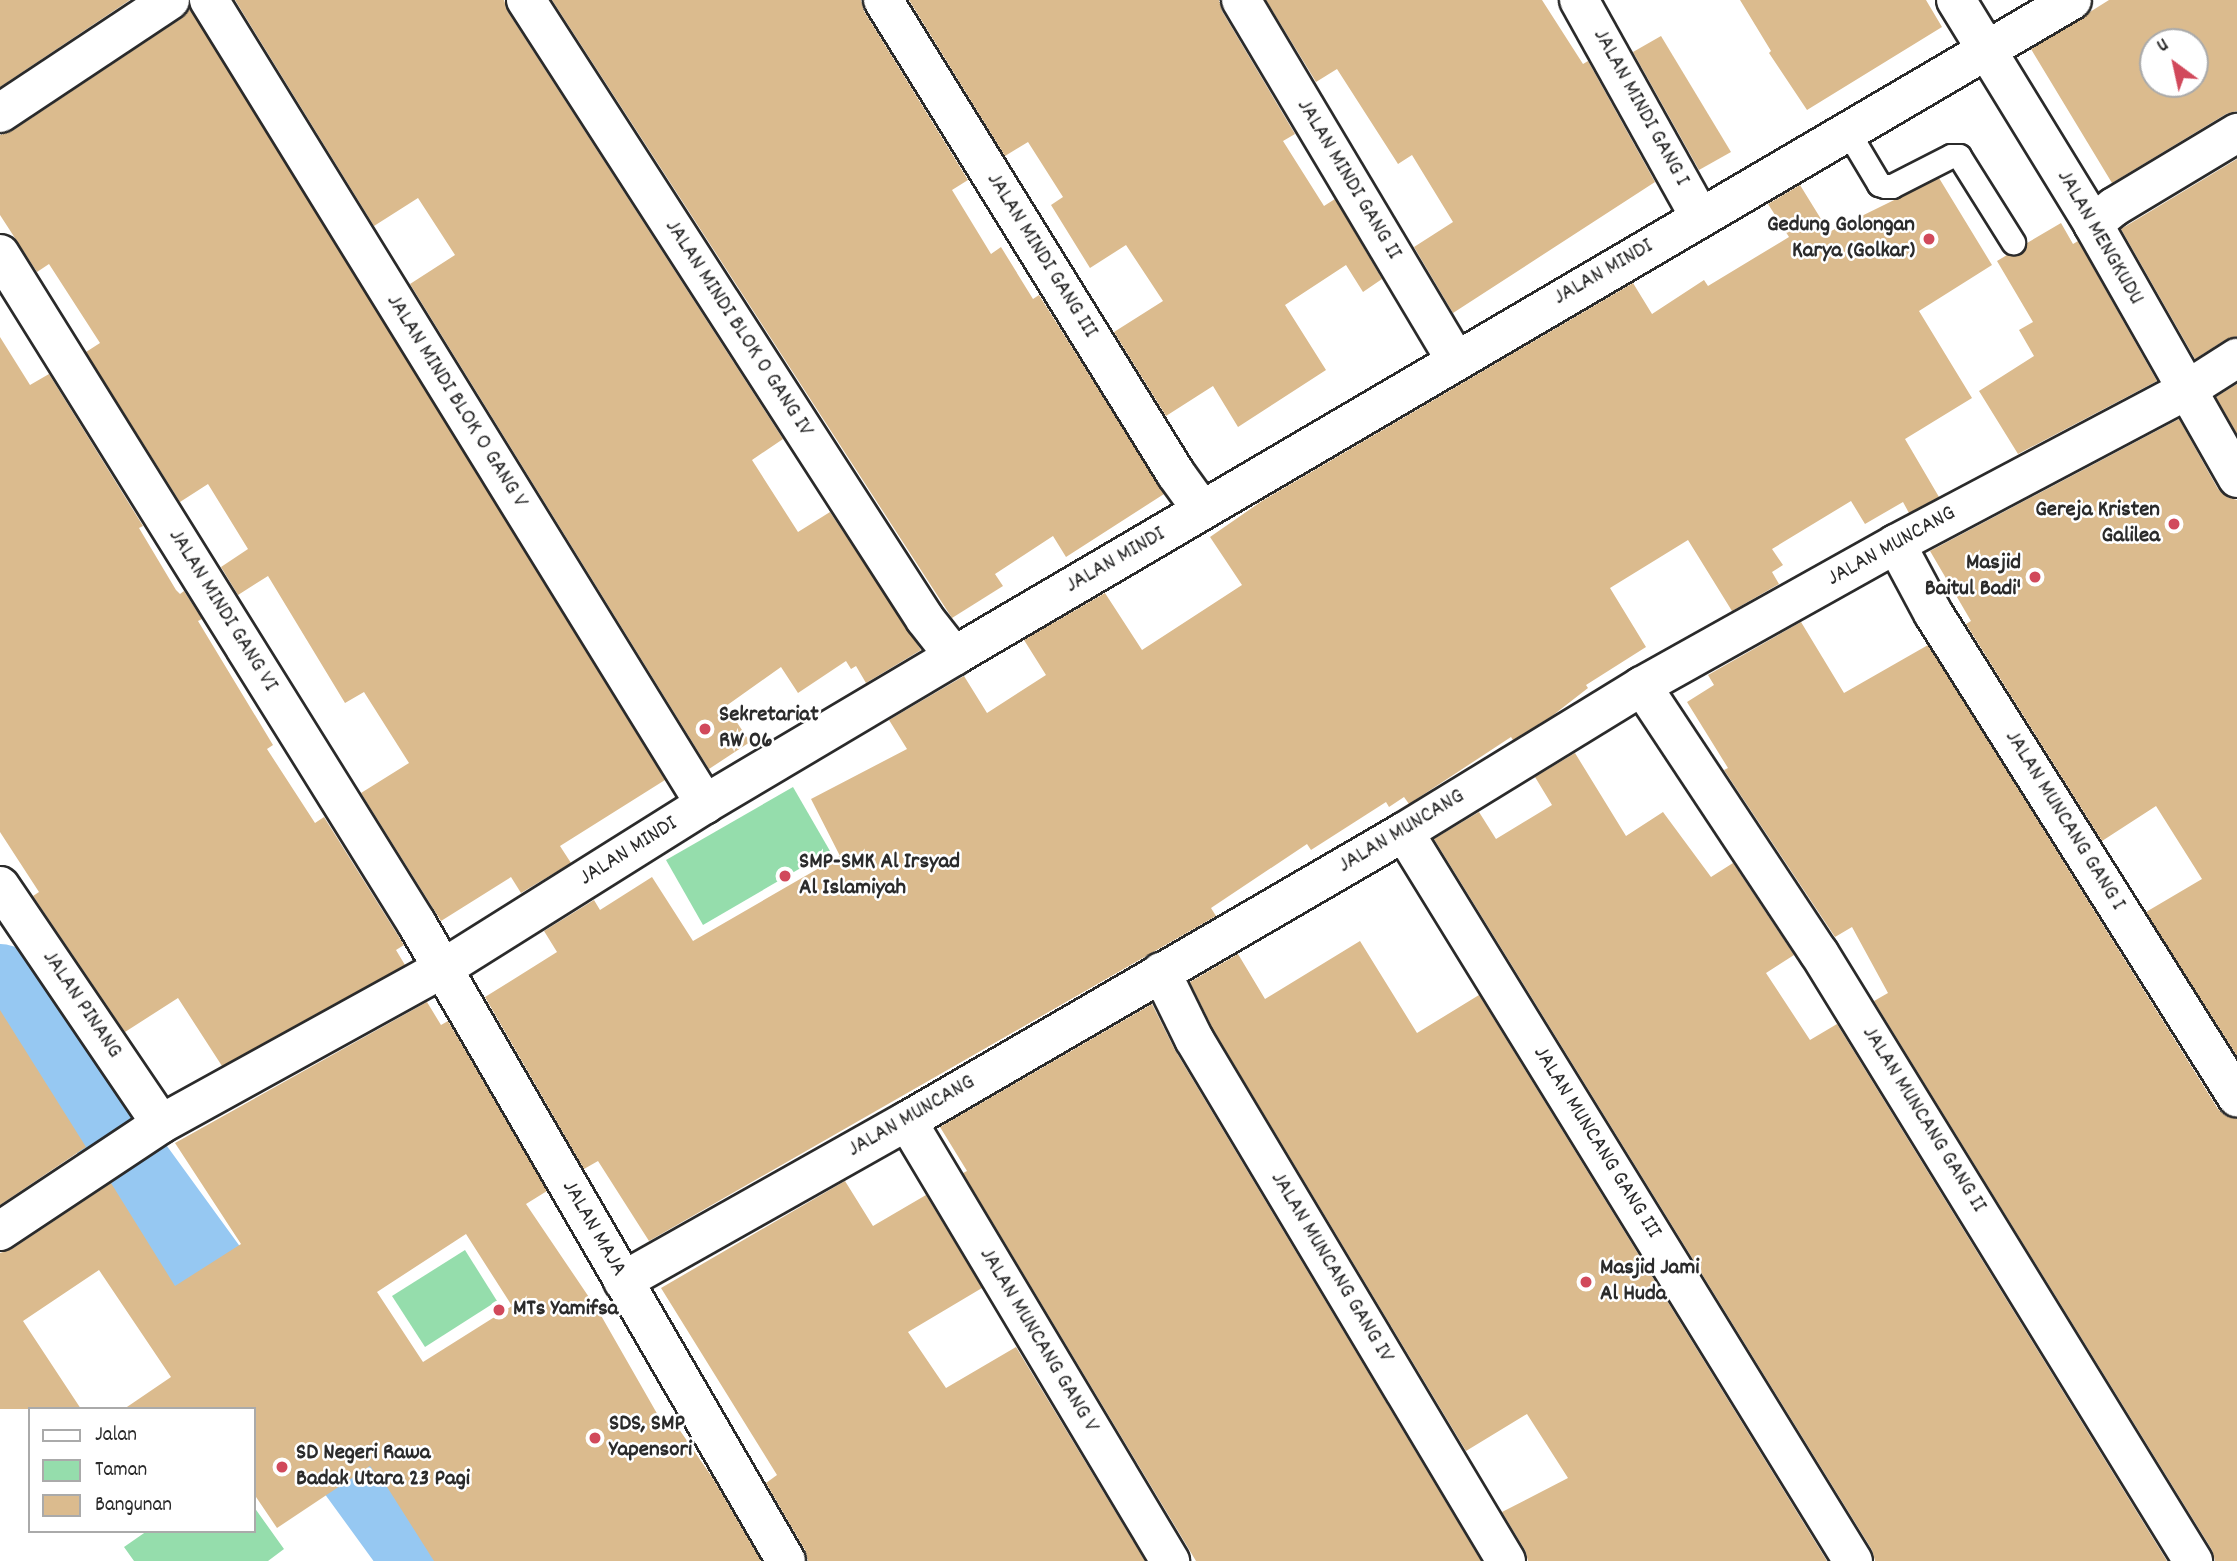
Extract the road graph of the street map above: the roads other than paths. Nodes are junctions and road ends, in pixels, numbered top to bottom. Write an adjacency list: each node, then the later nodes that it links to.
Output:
1 (170, 0): 10 (street)
2 (209, 0): 25 (street, JALAN MINDI BLOK O GANG V)
3 (526, 0): 23 (street, JALAN MINDI BLOK 0 GANG IV)
4 (883, 0): 21 (street, JALAN MINDI GANG III)
5 (1241, 0): 18 (street, JALAN MINDI GANG II)
6 (1580, 0): 13 (street, JALAN MINDI GANG I)
7 (1956, 0): 9 (street, JALAN MENGKUDU)
8 (2072, 0): 9 (street, JALAN MINDI)
9 (1986, 52): 11 (street, JALAN MINDI); 14 (street, JALAN MENGKUDU)
10 (0, 113)
11 (1847, 132): 13 (street, JALAN MINDI); 15 (lane)
12 (2237, 133): 14 (street)
13 (1700, 217): 18 (street, JALAN MINDI)
14 (2093, 224): 19 (street, JALAN MENGKUDU)
15 (2013, 242)
16 (0, 254): 28 (street, JALAN MINDI GANG VI)
17 (2237, 358): 19 (street, JALAN MUNCANG)
18 (1456, 360): 21 (street, JALAN MINDI)
19 (2185, 391): 20 (street, JALAN MENGKUDU); 22 (street, JALAN MUNCANG)
20 (2237, 478)
21 (1202, 510): 23 (street, JALAN MINDI)
22 (1896, 544): 24 (street, JALAN MUNCANG); 30 (street, JALAN MUNCANG GANG I)
23 (954, 656): 25 (street, JALAN MINDI)
24 (1642, 686): 26 (street, JALAN MUNCANG); 39 (street, JALAN MUNCANG GANG II)
25 (705, 804): 28 (street, JALAN MINDI)
26 (1404, 832): 29 (street, JALAN MUNCANG); 38 (street, JALAN MUNCANG GANG III)
27 (0, 886): 32 (street, JALAN PINANG)
28 (442, 969): 32 (street, JALAN MINDI); 34 (street, JALAN MAJA)
29 (1161, 972): 31 (street, JALAN MUNCANG); 37 (street, JALAN MUNCANG GANG IV)
30 (2237, 1097)
31 (907, 1121): 34 (street, JALAN MUNCANG); 36 (street, JALAN MUNCANG GANG V)
32 (155, 1128): 33 (street, JALAN MINDI)
33 (0, 1231)
34 (623, 1281): 35 (street, JALAN MAJA)
35 (786, 1561)
36 (1170, 1561)
37 (1506, 1561)
38 (1853, 1561)
39 (2193, 1561)

